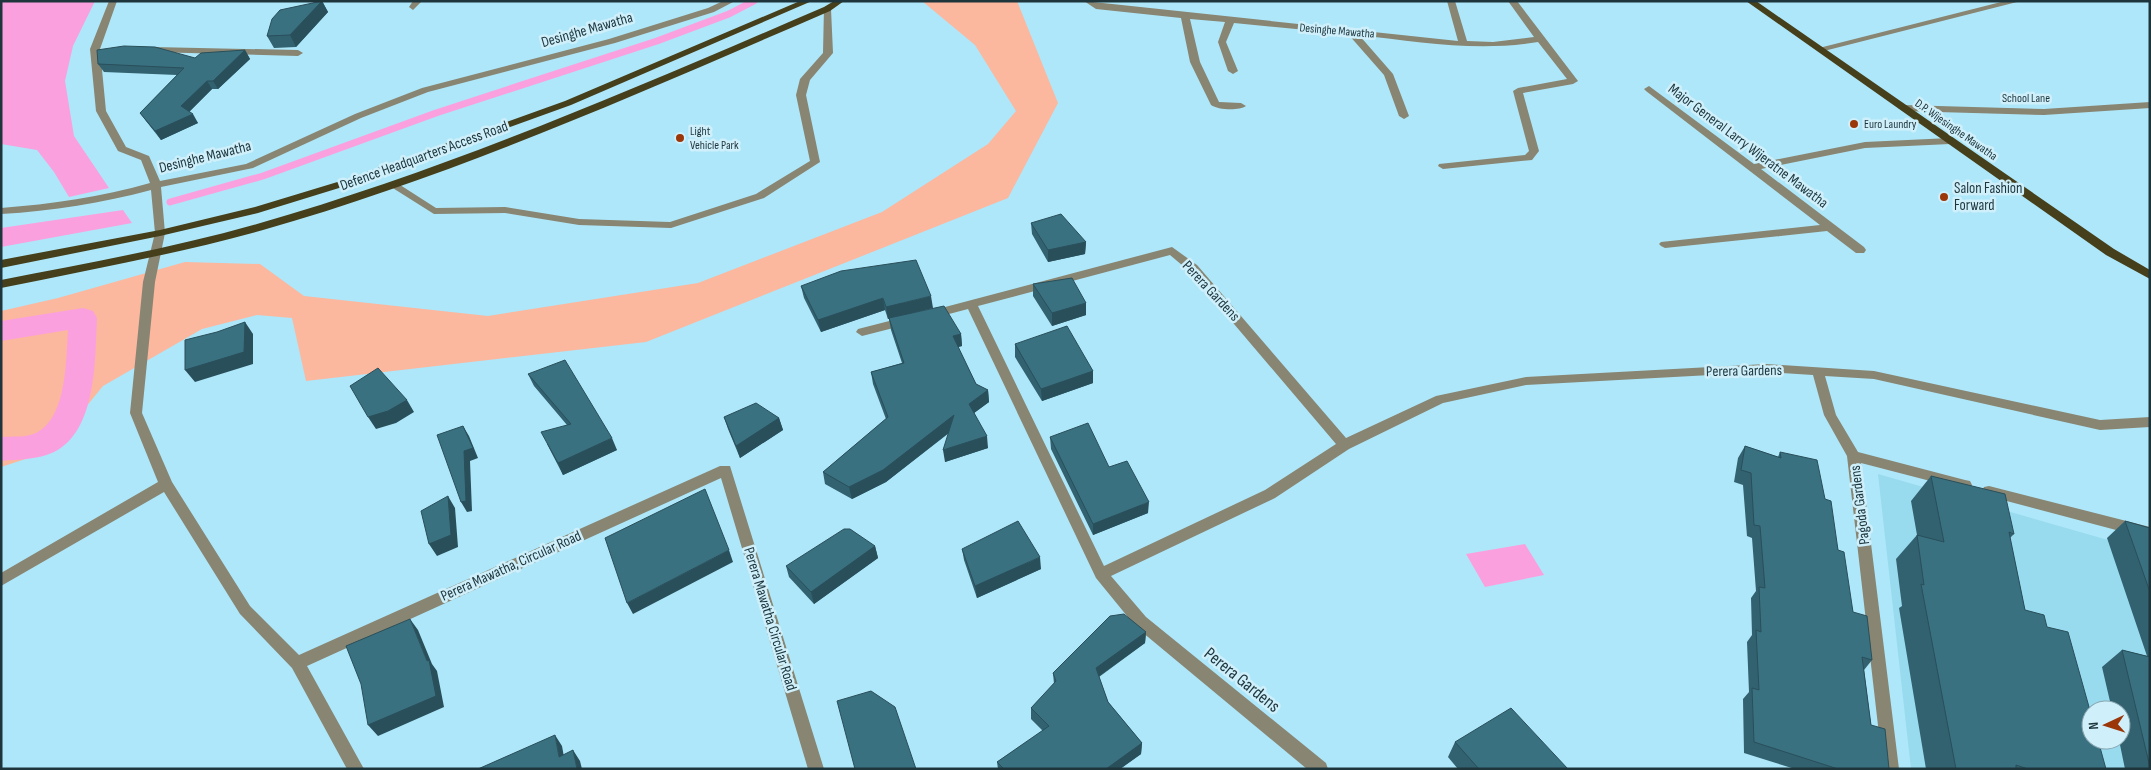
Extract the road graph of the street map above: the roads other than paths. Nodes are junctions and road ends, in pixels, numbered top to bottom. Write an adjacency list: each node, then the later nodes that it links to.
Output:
1 (113, 1): 28 (street)
2 (731, 1): 28 (street, Desinghe Mawatha)
3 (808, 1): 32 (main road, Defence Headquarters Access Road)
4 (840, 1): 10 (main road, Defence Headquarters Access Road)
5 (1088, 1): 11 (street, Desinghe Mawatha)
6 (1451, 1): 15 (street)
7 (1512, 1): 14 (street)
8 (1750, 1): 16 (main road, D.P. Wijesinghe Mawatha)
9 (2017, 1): 16 (street)
10 (827, 9): 29 (main road, Defence Headquarters Access Road); 29 (street)
11 (1185, 16): 12 (street, Desinghe Mawatha); 22 (street)
12 (1230, 21): 13 (street, Desinghe Mawatha); 19 (street)
13 (1351, 32): 15 (street, Desinghe Mawatha); 24 (street)
14 (1540, 39): 15 (street, Desinghe Mawatha); 26 (street)
15 (1463, 44)
16 (1820, 49): 23 (main road, D.P. Wijesinghe Mawatha)
17 (143, 50): 18 (street)
18 (298, 53)
19 (1233, 71)
20 (1650, 89): 27 (street, Major General Larry Wijeratne Mawatha)
21 (2150, 105): 23 (street, School Lane)
22 (1241, 106)
23 (1903, 108): 25 (main road, D.P. Wijesinghe Mawatha)
24 (1404, 116)
25 (1950, 141): 27 (street); 37 (main road, D.P. Wijesinghe Mawatha)
26 (1443, 166)
27 (1752, 168): 31 (street, Major General Larry Wijeratne Mawatha)
28 (156, 185): 30 (street); 32 (street, Desinghe Mawatha)
29 (393, 185): 35 (main road, Defence Headquarters Access Road)
30 (1, 212)
31 (1829, 227): 33 (street, Major General Larry Wijeratne Mawatha); 34 (street, Major General Larry Wijeratne Mawatha)
32 (160, 233): 35 (street, Desinghe Mawatha); 36 (main road, Defence Headquarters Access Road)
33 (1665, 244)
34 (1860, 250)
35 (157, 253): 38 (main road, Defence Headquarters Access Road); 46 (street, Desinghe Mawatha)
36 (1, 264)
37 (2150, 275)
38 (1, 284)
39 (971, 304): 40 (street, Perera Gardens); 43 (street, Perera Gardens); 48 (street, Perera Gardens)
40 (862, 332)
41 (1818, 372): 42 (street, Perera Gardens); 43 (street, Perera Gardens); 44 (street)
42 (2150, 422)
43 (1344, 445): 48 (street, Perera Gardens)
44 (1854, 456): 47 (street, Pagoda Gardens); 54 (street, Pagoda Gardens)
45 (725, 470): 50 (street, Perera Mawatha, Circular Road); 52 (street, Perera Mawatha Circular Road)
46 (166, 484): 49 (street); 50 (street, Desinghe Mawatha)
47 (2150, 533)
48 (1101, 574): 53 (street, Perera Gardens)
49 (1, 580)
50 (297, 663): 51 (street, Desinghe Mawatha)
51 (356, 769)
52 (816, 769)
53 (1320, 769)
54 (1891, 769)

